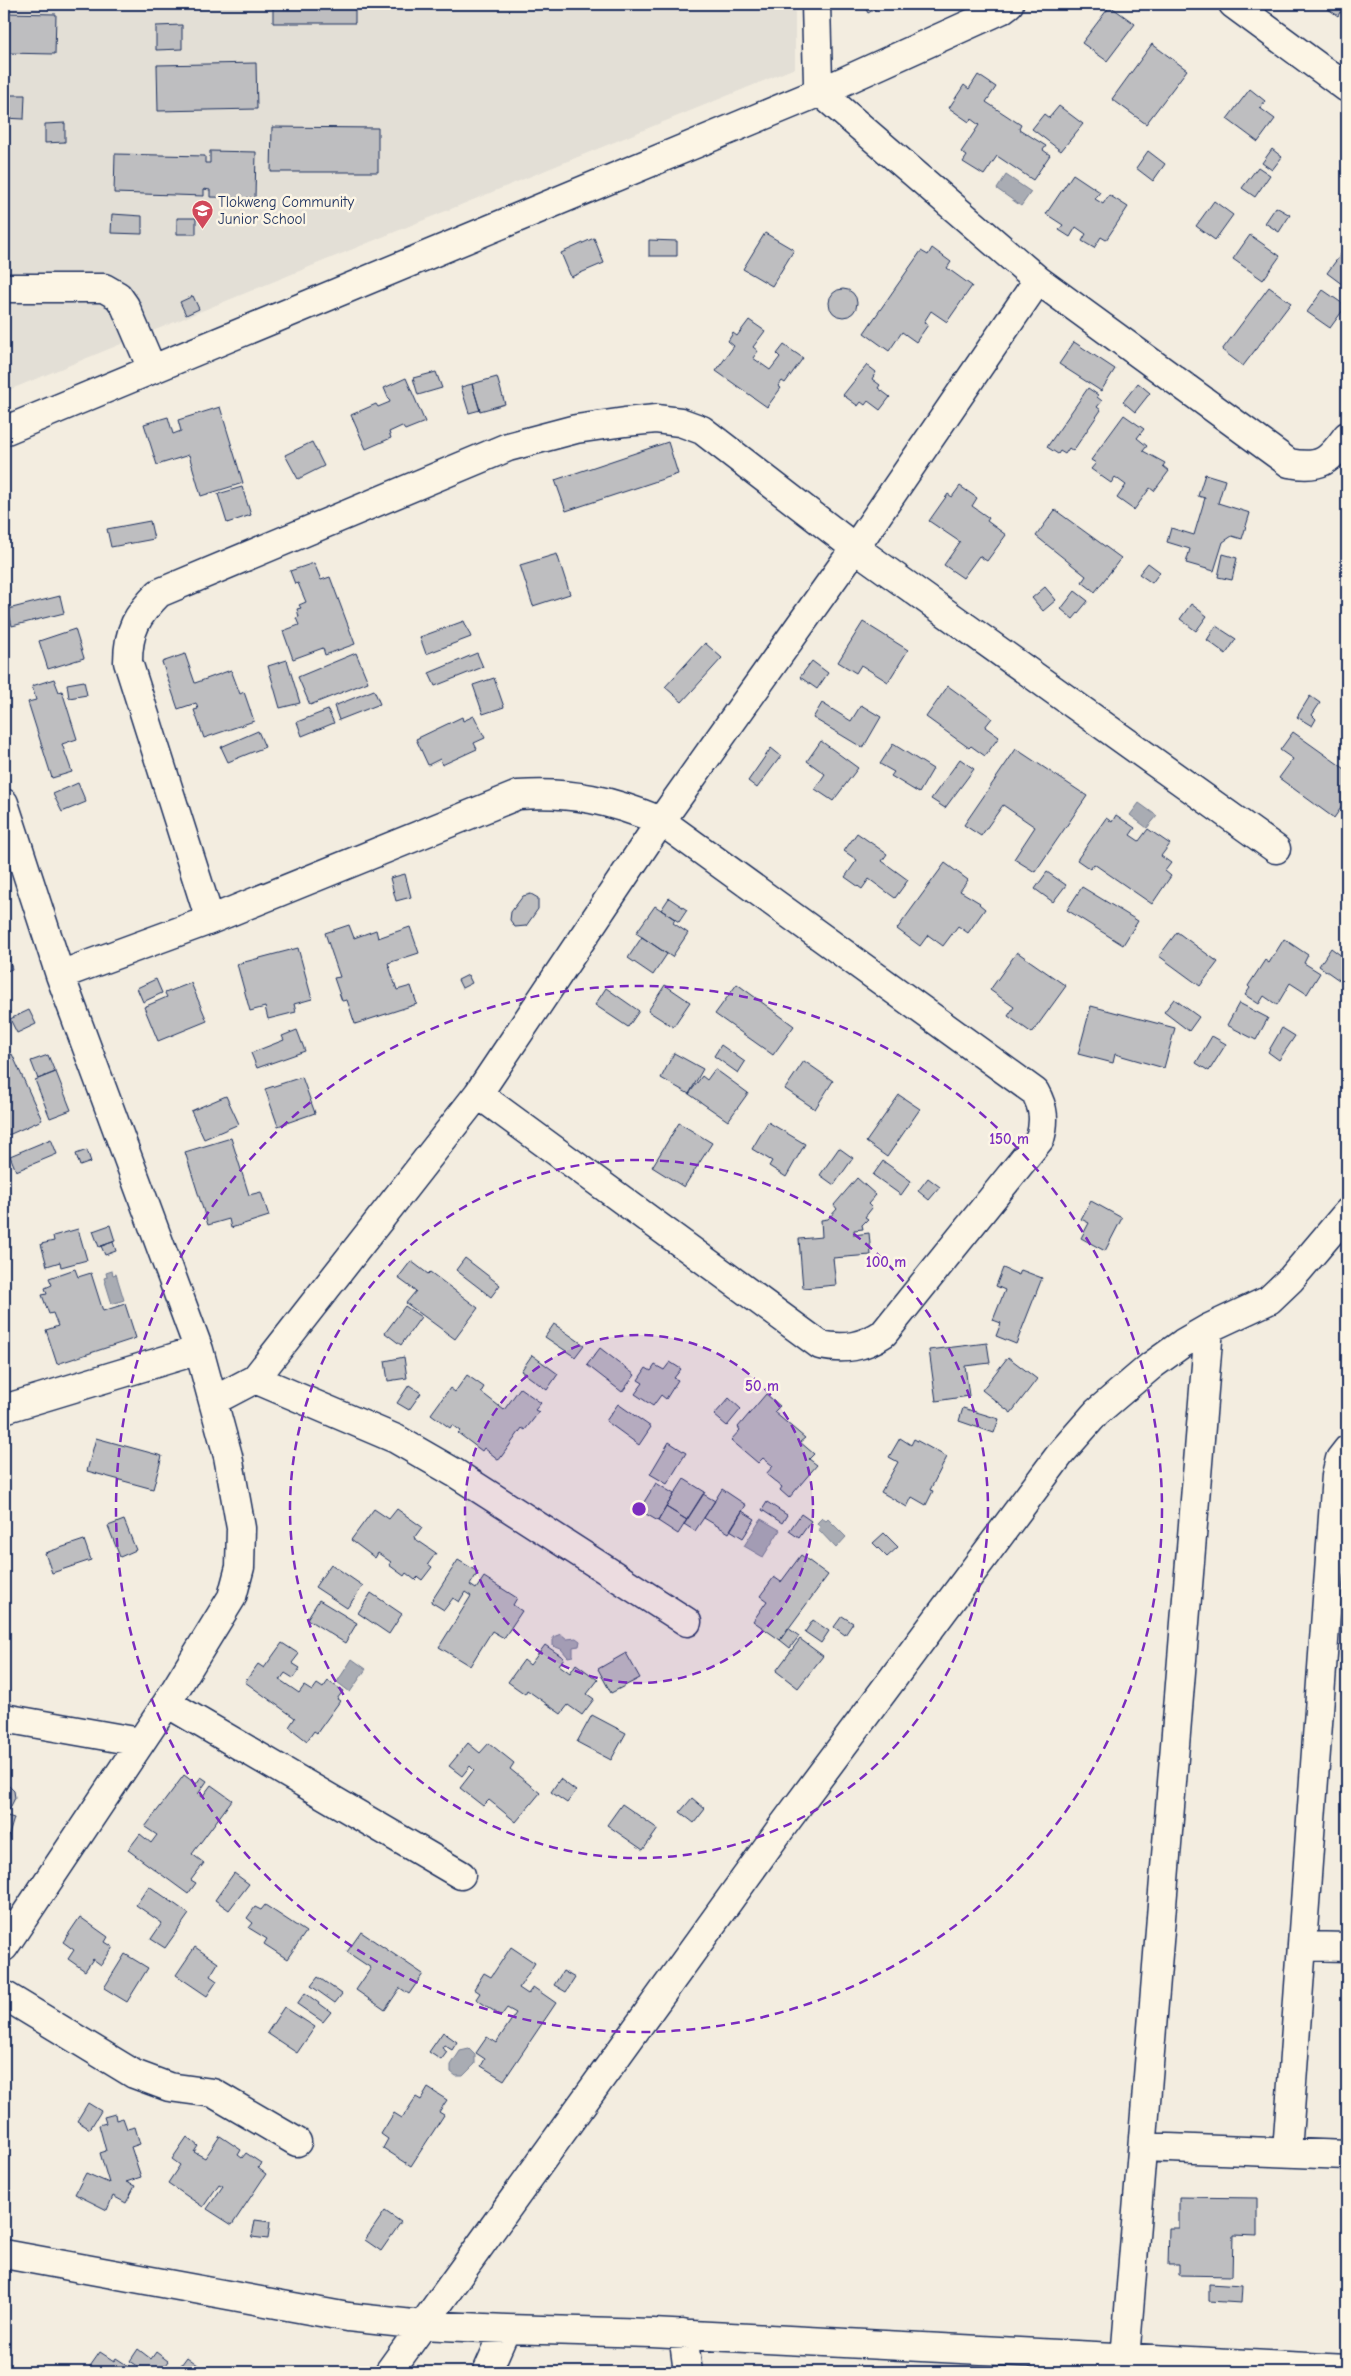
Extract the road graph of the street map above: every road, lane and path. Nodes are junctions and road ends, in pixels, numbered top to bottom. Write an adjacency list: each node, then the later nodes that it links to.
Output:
1 (816, 4): 5 (street)
2 (1234, 4): 4 (street)
3 (1004, 6): 5 (street)
4 (1347, 88)
5 (820, 92): 6 (street); 8 (street)
6 (1038, 280): 10 (street); 11 (street)
7 (4, 288): 8 (street)
8 (152, 369): 9 (street)
9 (4, 431)
10 (1347, 436)
11 (855, 548): 13 (street); 14 (street); 15 (street)
12 (4, 802): 16 (street)
13 (661, 821): 15 (street); 17 (street); 17 (street)
14 (1276, 849)
15 (210, 920): 16 (street)
16 (60, 975): 20 (street)
17 (478, 1094): 21 (street)
18 (1347, 1213): 19 (street)
19 (1209, 1328): 35 (street); 39 (street)
20 (198, 1350): 22 (street); 23 (street)
21 (255, 1379): 22 (street); 25 (street)
22 (213, 1401): 26 (street)
23 (4, 1410)
24 (1347, 1450): 30 (street)
25 (687, 1622)
26 (167, 1703): 28 (street); 29 (street)
27 (4, 1718): 28 (street)
28 (140, 1742): 31 (street)
29 (461, 1874)
30 (1303, 1946): 32 (street); 36 (street)
31 (4, 1947)
32 (1347, 1947)
33 (4, 1995): 34 (street)
34 (297, 2142)
35 (1143, 2147): 36 (street); 42 (street)
36 (1287, 2152): 37 (street)
37 (1347, 2155)
38 (4, 2254): 39 (street)
39 (422, 2325): 40 (street); 44 (street)
40 (506, 2329): 41 (street); 45 (street)
41 (683, 2334): 42 (street); 46 (street)
42 (1125, 2359): 43 (street)
43 (1347, 2369)
44 (389, 2372)
45 (487, 2372)
46 (688, 2372)

